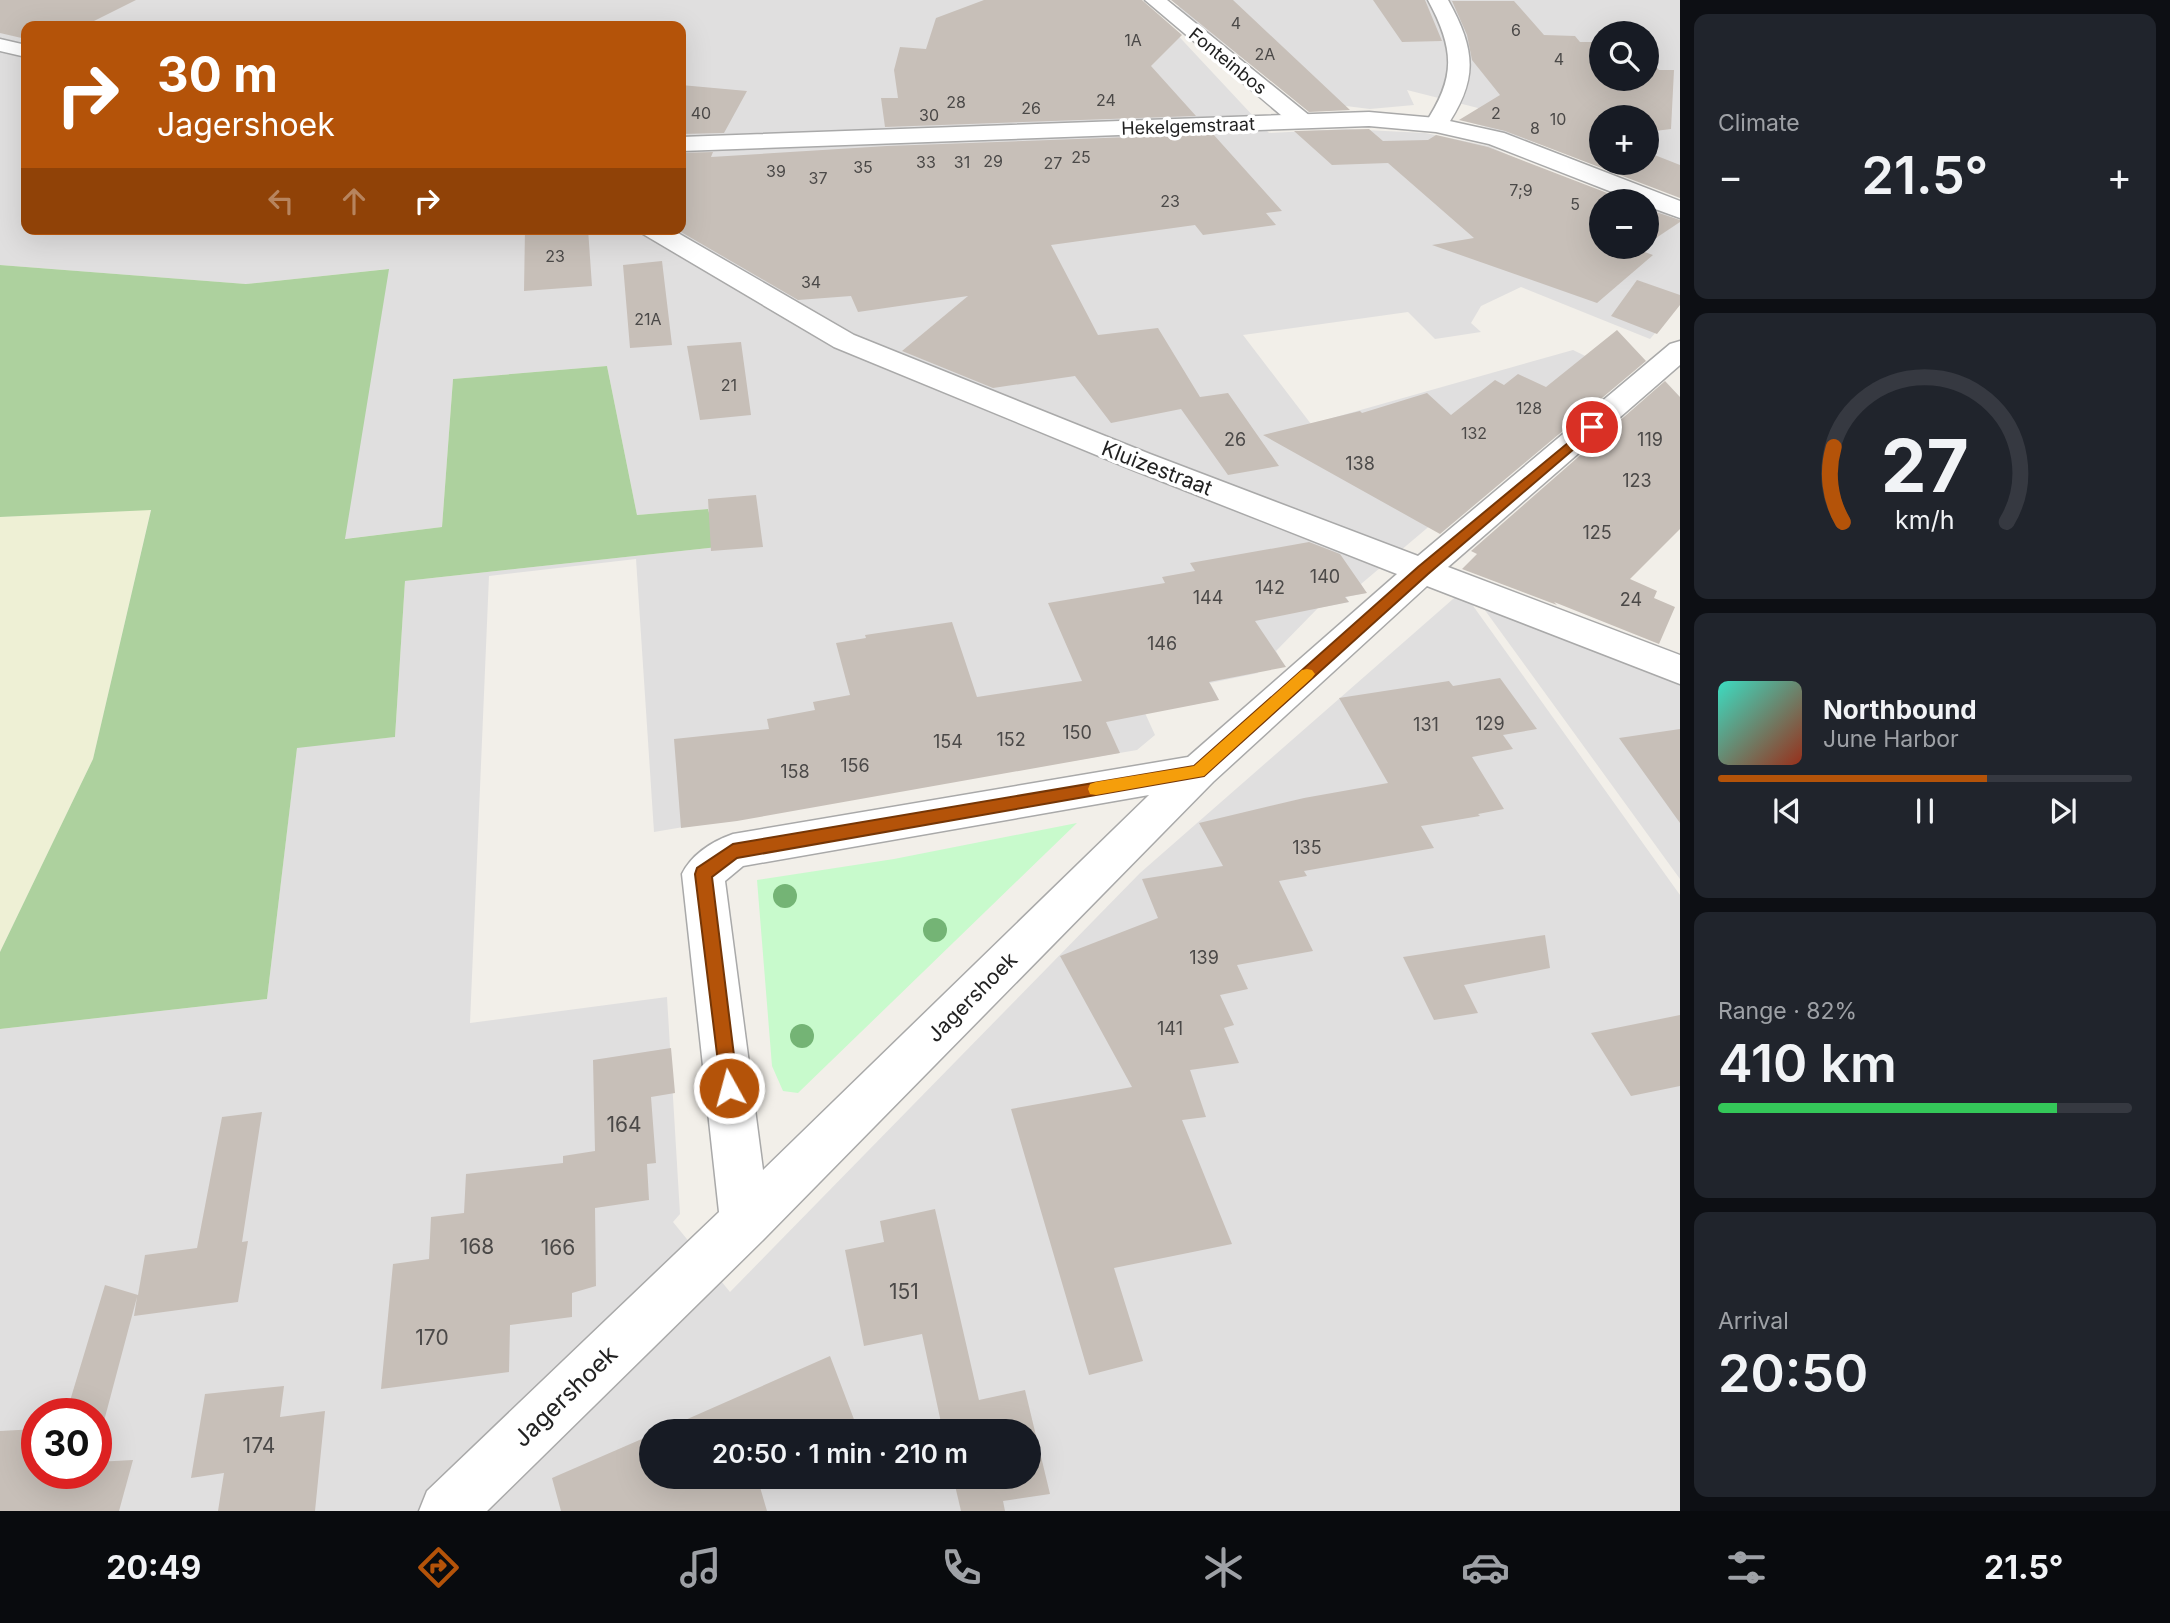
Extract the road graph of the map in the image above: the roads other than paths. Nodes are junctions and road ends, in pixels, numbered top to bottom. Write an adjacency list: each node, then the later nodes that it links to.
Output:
1 (1155, 0): 5 (street, Fonteinbos)
2 (1438, 0): 6 (street)
3 (0, 45): 4 (street)
4 (21, 50)
5 (1302, 121): 6 (street, Hekelgemstraat); 7 (street, Hekelgemstraat)
6 (1436, 125): 8 (street, Hekelgemstraat)
7 (686, 144)
8 (1680, 209)
9 (662, 235): 11 (street, Kluizestraat)
10 (1680, 350): 11 (street, Jagershoek)
11 (1423, 570): 12 (street, Kluizestraat); 13 (street, Jagershoek)
12 (1680, 670)
13 (1199, 771): 14 (street, Jagershoek); 14 (street)
14 (745, 1222): 15 (street, Jagershoek)
15 (447, 1511)

